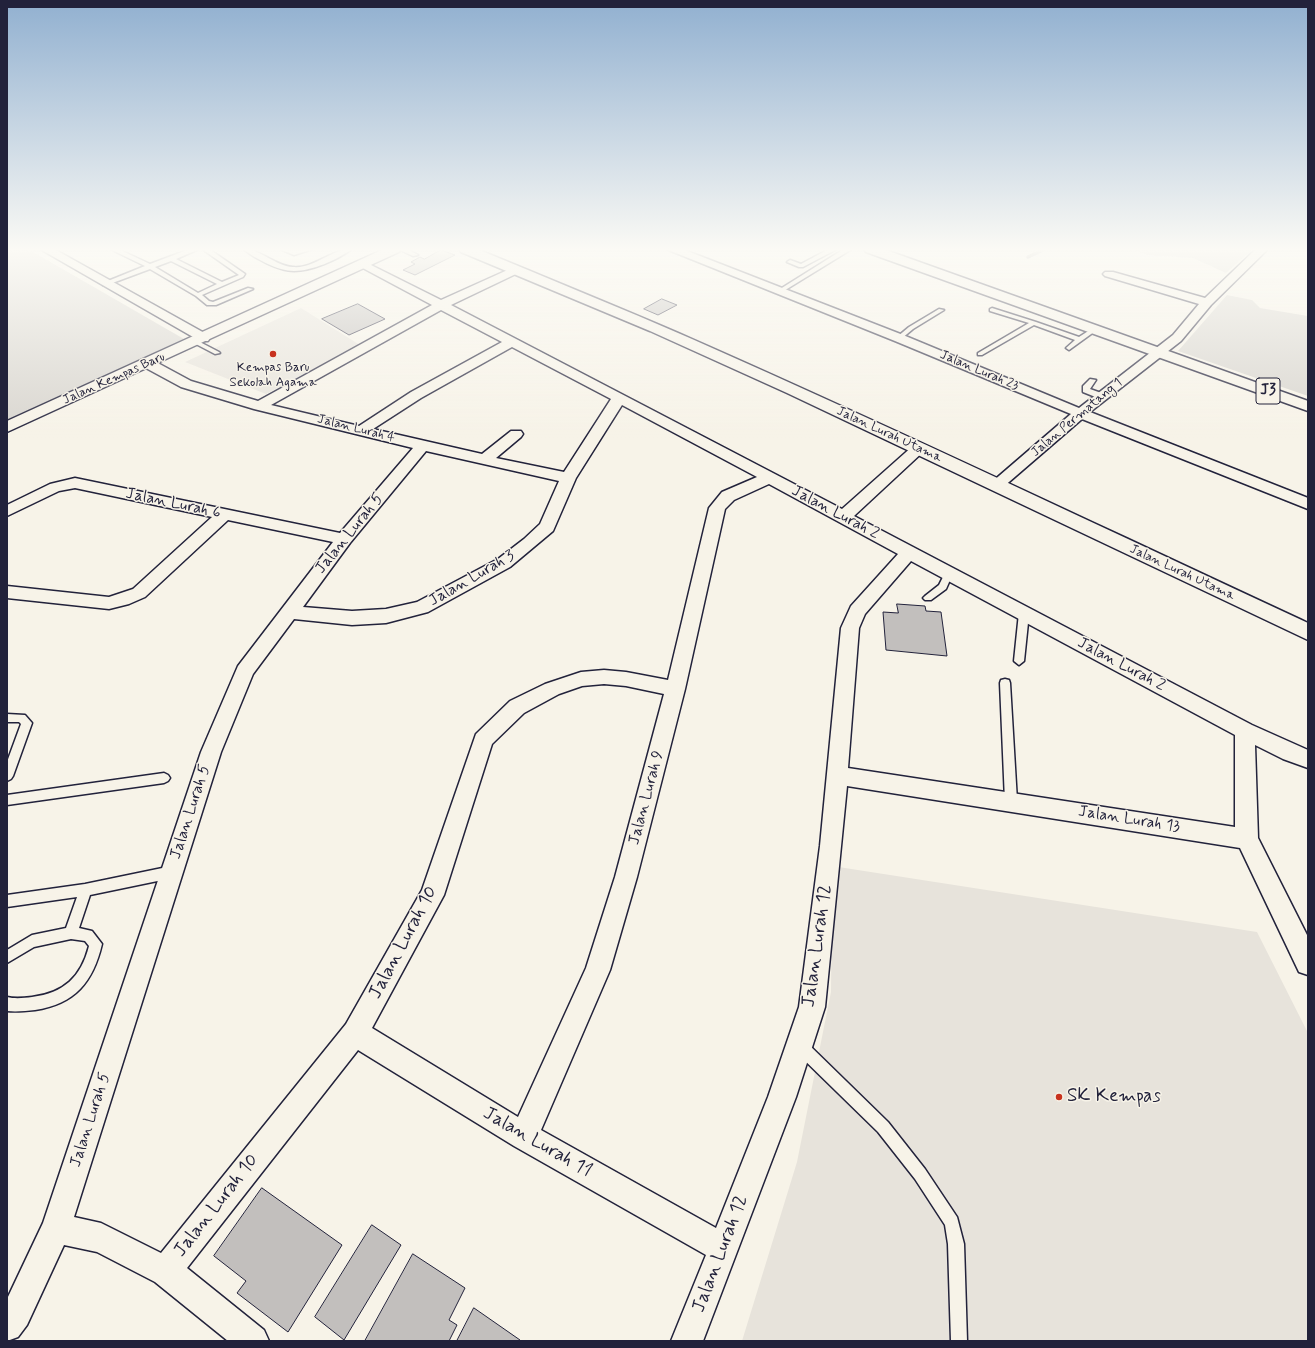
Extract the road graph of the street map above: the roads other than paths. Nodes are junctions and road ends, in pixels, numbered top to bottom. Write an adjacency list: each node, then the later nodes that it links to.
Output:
1 (152, 312): 14 (street)
2 (260, 312): 14 (main road, Jalan Kempas Baru)
3 (429, 312): 25 (street)
4 (454, 312): 16 (street, Jalan Lurah 2)
5 (615, 312): 32 (main road, Jalan Lurah Utama)
6 (830, 312): 13 (street, Jalan Lurah 23)
7 (938, 312): 13 (lane)
8 (998, 312): 11 (lane)
9 (1046, 312): 12 (main road, J3)
10 (1199, 312): 18 (street, Jalan Permatang 1)
11 (1034, 323): 15 (lane); 20 (lane)
12 (1095, 329): 15 (lane); 18 (main road, J3)
13 (899, 338): 27 (street, Jalan Lurah 23)
14 (200, 340): 19 (lane); 21 (main road, Jalan Kempas Baru)
15 (1080, 340): 17 (lane)
16 (512, 342): 24 (street, Jalan Lurah 2); 29 (street)
17 (1069, 348)
18 (1158, 352): 23 (street, Jalan Permatang 1); 26 (main road, J3)
19 (217, 353)
20 (980, 354)
21 (149, 364): 25 (street, Jalan Lurah 4); 28 (main road, Jalan Kempas Baru)
22 (1092, 380): 23 (lane)
23 (1101, 396): 27 (street, Jalan Permatang 1)
24 (619, 398): 34 (street, Jalan Lurah 3); 35 (street, Jalan Lurah 2)
25 (260, 406): 29 (street, Jalan Lurah 4)
26 (1308, 406)
27 (1082, 414): 36 (street, Jalan Permatang 1); 37 (street, Jalan Lurah 23)
28 (7, 427)
29 (362, 431): 31 (street, Jalan Lurah 4)
30 (516, 434): 33 (street)
31 (423, 446): 33 (street, Jalan Lurah 4); 41 (street, Jalan Lurah 5)
32 (919, 448): 36 (main road, Jalan Lurah Utama); 40 (street)
33 (484, 460): 34 (street, Jalan Lurah 4)
34 (568, 478): 46 (street, Jalan Lurah 3)
35 (769, 478): 40 (street, Jalan Lurah 2); 51 (street, Jalan Lurah 9)
36 (997, 485): 48 (main road, Jalan Lurah Utama)
37 (1308, 504)
38 (7, 512): 39 (street, Jalan Lurah 6)
39 (225, 514): 41 (street, Jalan Lurah 6); 44 (street)
40 (843, 517): 42 (street, Jalan Lurah 2)
41 (344, 539): 46 (street, Jalan Lurah 5)
42 (909, 552): 43 (street, Jalan Lurah 2); 55 (street, Jalan Lurah 12)
43 (949, 573): 45 (lane); 47 (street, Jalan Lurah 2)
44 (7, 592)
45 (928, 598)
46 (289, 612): 61 (street, Jalan Lurah 5)
47 (1024, 613): 49 (lane); 53 (street, Jalan Lurah 2)
48 (1308, 632)
49 (1019, 661)
50 (1005, 683): 59 (lane)
51 (675, 689): 68 (street, Jalan Lurah 10); 70 (street, Jalan Lurah 9)
52 (7, 718): 56 (lane)
53 (1245, 731): 54 (street, Jalan Lurah 2); 60 (street)
54 (1308, 759)
55 (837, 775): 59 (street, Jalan Lurah 13); 69 (street, Jalan Lurah 12)
56 (7, 776)
57 (164, 778): 58 (lane)
58 (7, 800)
59 (1011, 801): 60 (street, Jalan Lurah 13)
60 (1247, 839): 66 (street)
61 (172, 872): 62 (lane); 71 (street, Jalan Lurah 5)
62 (85, 890): 63 (lane); 64 (lane)
63 (7, 901)
64 (71, 933): 65 (lane); 67 (lane)
65 (7, 957)
66 (1308, 963)
67 (7, 1004)
68 (354, 1033): 70 (street, Jalan Lurah 11); 73 (street, Jalan Lurah 10)
69 (800, 1046): 72 (street, Jalan Lurah 12); 77 (lane)
70 (524, 1136): 72 (street, Jalan Lurah 11)
71 (56, 1228): 73 (street); 74 (street, Jalan Lurah 5)
72 (723, 1248): 76 (street, Jalan Lurah 12)
73 (166, 1271): 75 (street)
74 (7, 1326)
75 (252, 1341)
76 (687, 1341)
77 (960, 1341)

